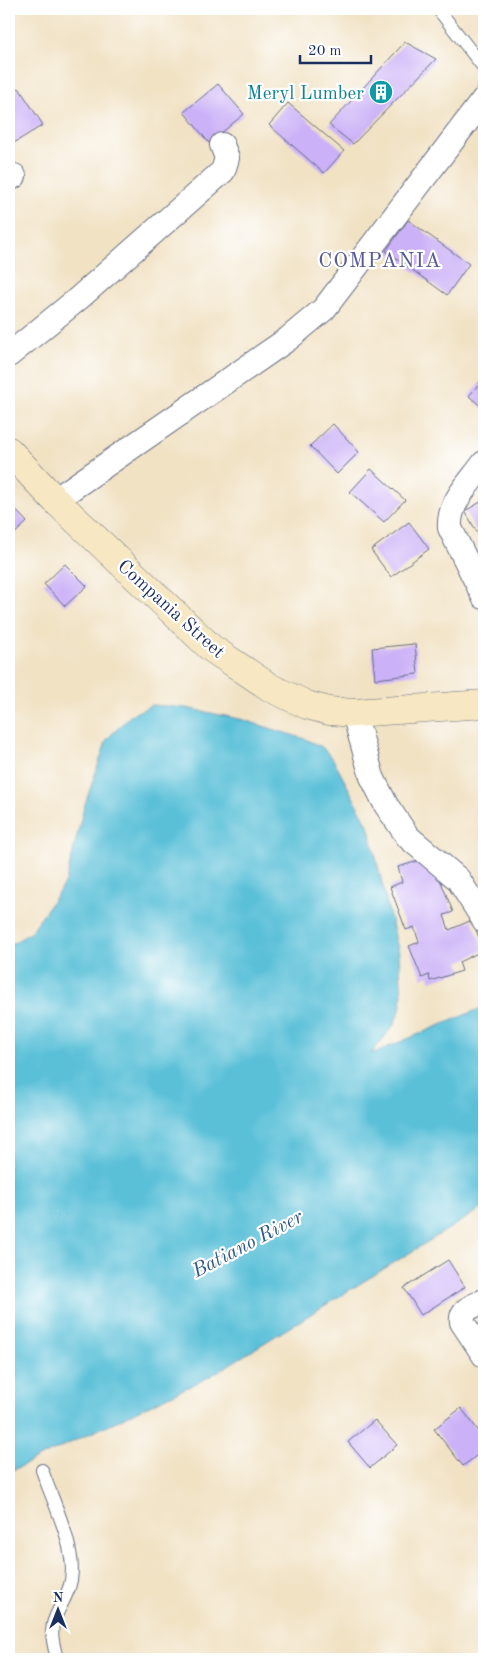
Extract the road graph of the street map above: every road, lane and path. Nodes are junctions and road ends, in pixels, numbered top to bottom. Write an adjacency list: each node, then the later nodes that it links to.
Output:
1 (438, 9): 2 (lane)
2 (484, 68)
3 (484, 99): 8 (street)
4 (222, 145): 5 (street)
5 (9, 355)
6 (9, 451): 8 (street, Compania Street)
7 (484, 463): 9 (street)
8 (55, 500): 11 (street, Compania Street)
9 (484, 597)
10 (484, 704): 11 (street, Compania Street)
11 (354, 713): 12 (street)
12 (484, 920)
13 (484, 1300): 14 (street)
14 (484, 1355)
15 (42, 1470): 16 (lane)
16 (57, 1659)

